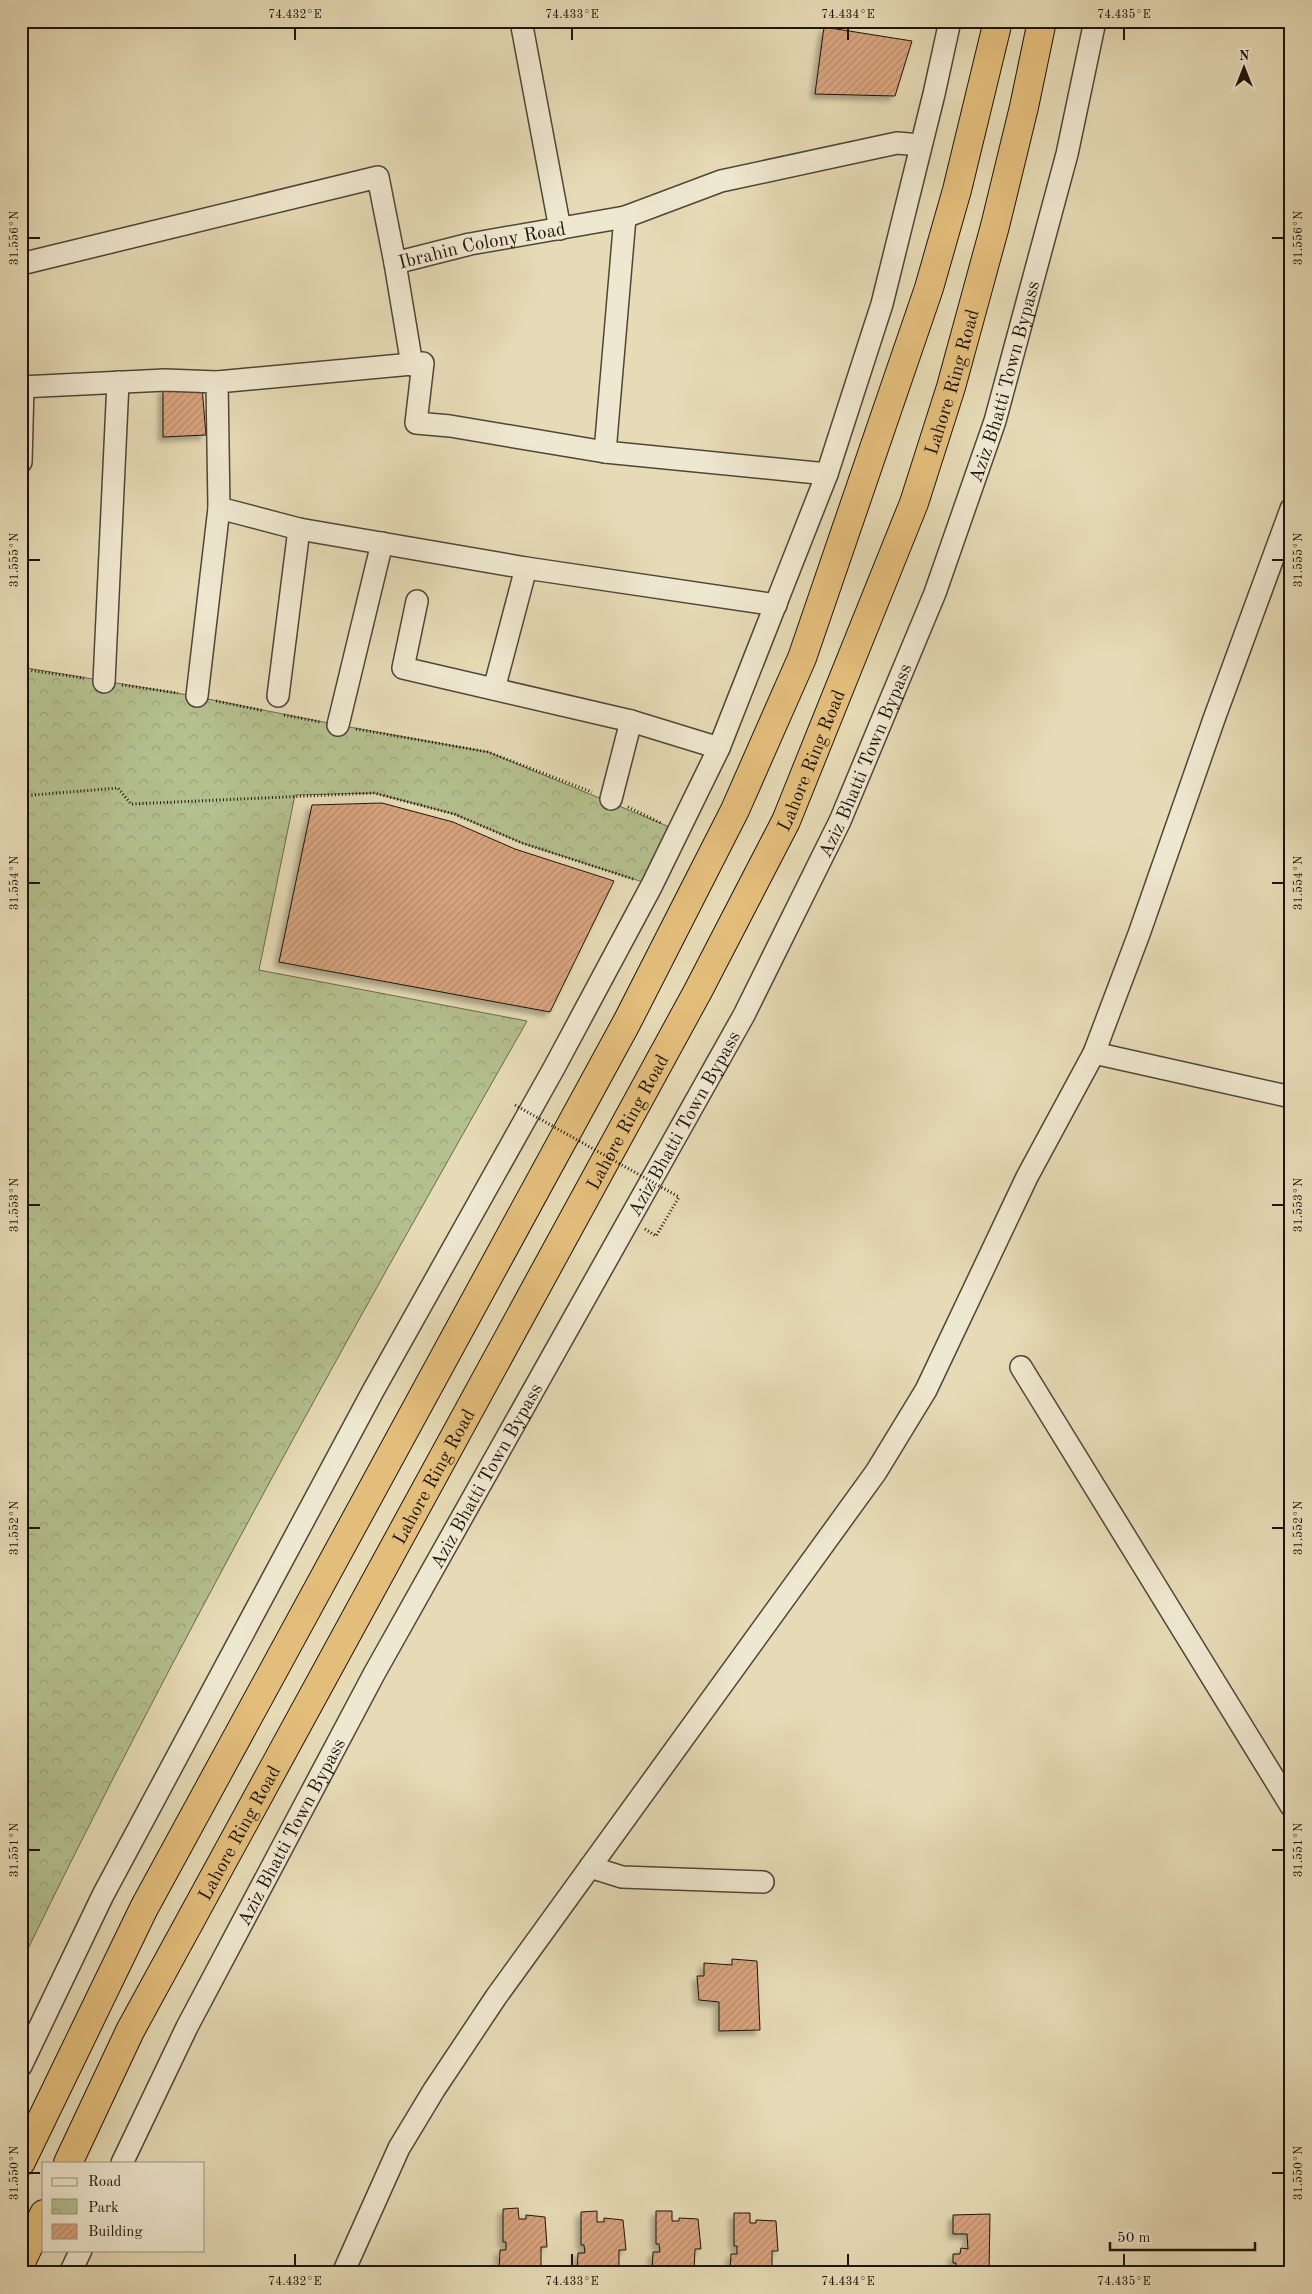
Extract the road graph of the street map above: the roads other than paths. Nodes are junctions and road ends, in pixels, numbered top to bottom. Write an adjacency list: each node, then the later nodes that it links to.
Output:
1 (521, 21): 8 (street)
2 (950, 21): 6 (street)
3 (998, 21): 40 (highway)
4 (1042, 21): 41 (highway, Lahore Ring Road)
5 (1095, 21): 42 (street, Aziz Bhatti Town Bypass)
6 (921, 145): 7 (street, Ibrahin Colony Road); 17 (street)
7 (625, 217): 8 (street, Ibrahin Colony Road); 15 (street)
8 (560, 229): 9 (street, Ibrahin Colony Road)
9 (395, 263): 10 (street, Ibrahin Colony Road); 11 (street)
10 (21, 264)
11 (412, 365): 13 (street); 15 (street)
12 (118, 382): 13 (street); 14 (street); 25 (street)
13 (217, 382): 18 (street)
14 (22, 387): 16 (street)
15 (605, 452): 17 (street)
16 (21, 462)
17 (827, 474): 24 (street)
18 (219, 508): 20 (street); 27 (street)
19 (1291, 509): 33 (street)
20 (299, 529): 21 (street); 28 (street)
21 (382, 543): 22 (street); 30 (street)
22 (526, 568): 24 (street); 26 (street)
23 (417, 601): 26 (street)
24 (776, 605): 31 (street)
25 (104, 682)
26 (494, 689): 29 (street)
27 (197, 696)
28 (278, 696)
29 (631, 721): 31 (street); 32 (street)
30 (338, 725)
31 (719, 748): 39 (street)
32 (611, 799)
33 (1094, 1053): 34 (street); 37 (street)
34 (1291, 1097)
35 (1021, 1368): 36 (street)
36 (1291, 1806)
37 (590, 1867): 38 (street); 47 (street)
38 (763, 1882)
39 (21, 2066)
40 (21, 2162)
41 (68, 2162)
42 (122, 2162)
43 (42, 2218): 45 (highway)
44 (80, 2252): 46 (street)
45 (21, 2262)
46 (70, 2273)
47 (343, 2273)

